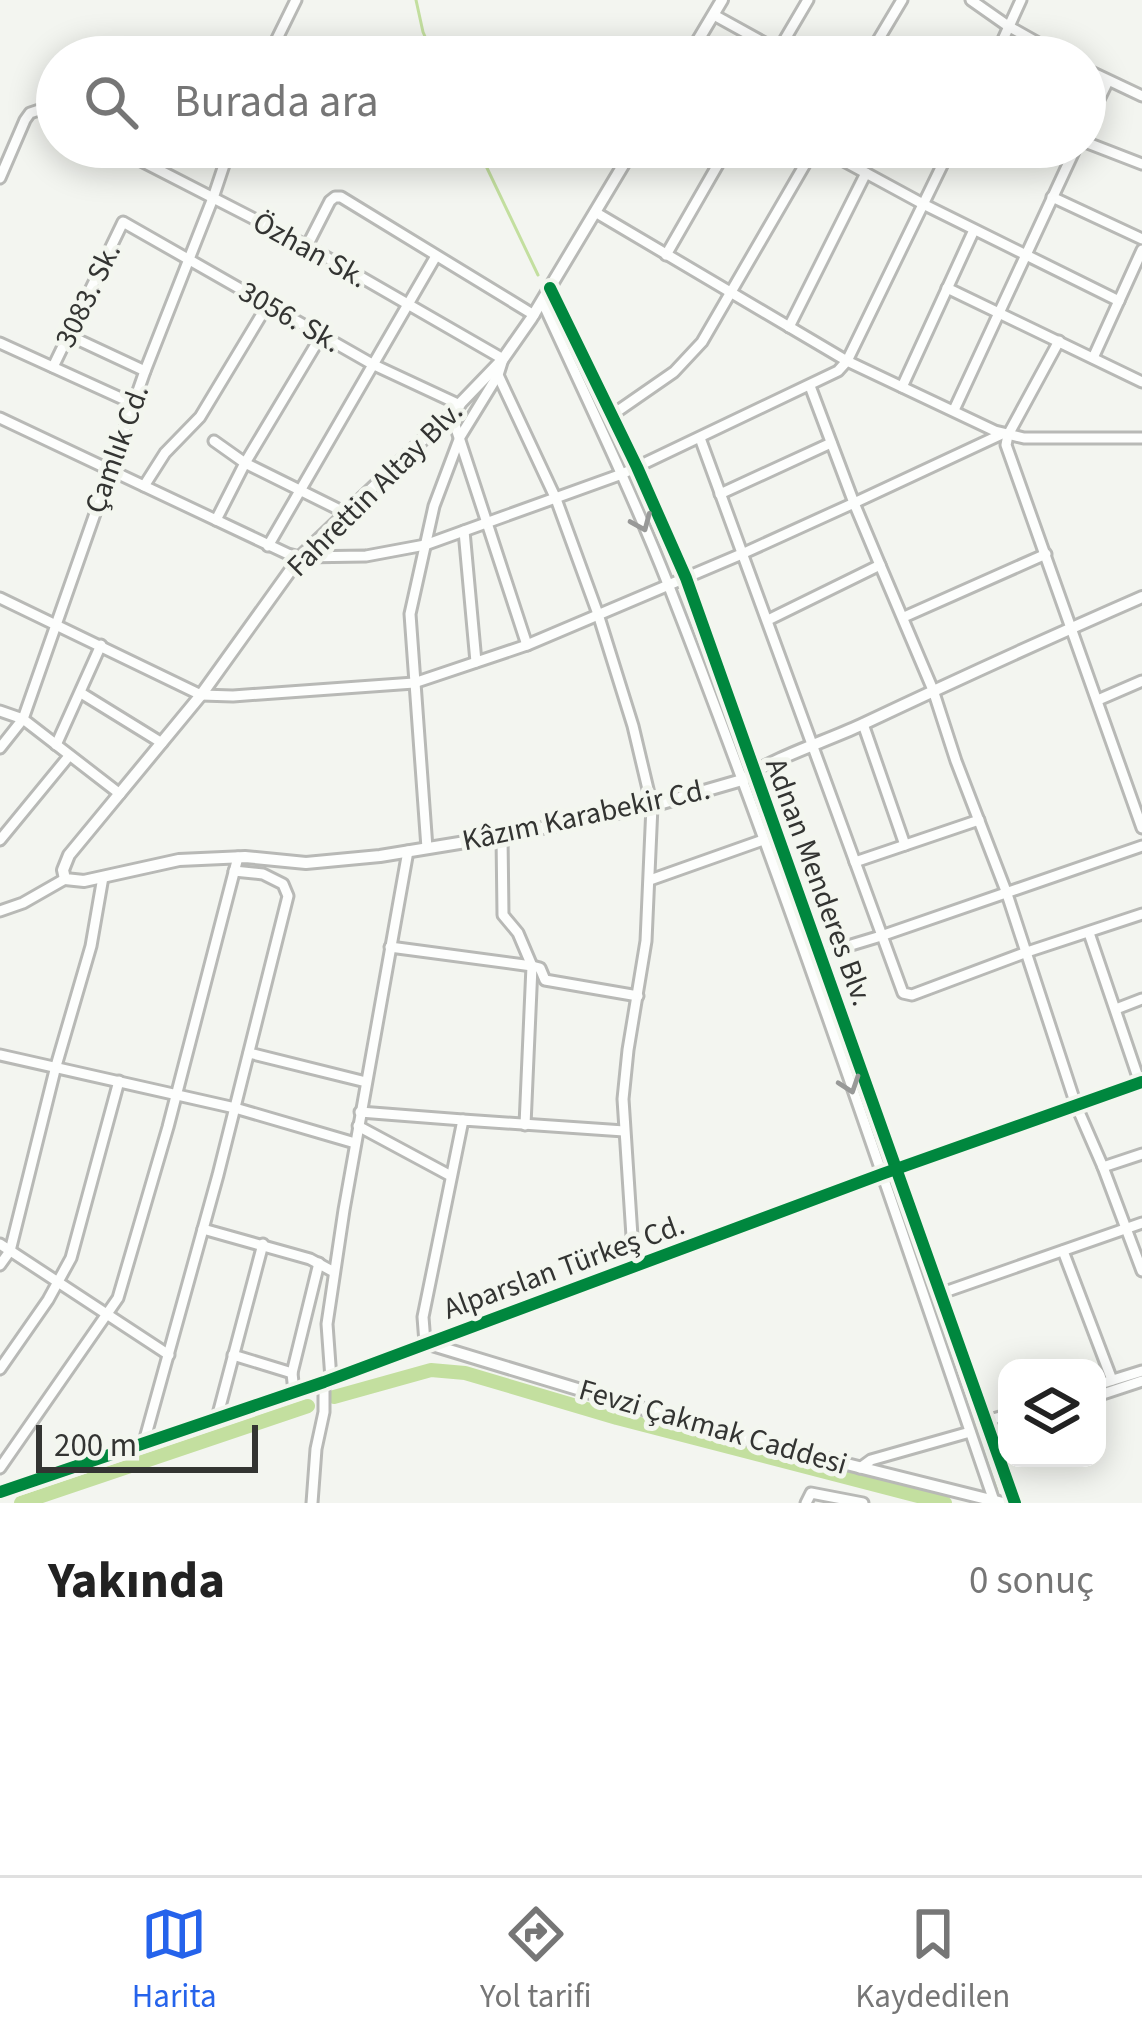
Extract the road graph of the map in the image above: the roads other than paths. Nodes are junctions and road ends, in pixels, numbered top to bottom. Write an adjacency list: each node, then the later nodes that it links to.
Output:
1 (296, 0): 9 (street)
2 (722, 0): 7 (street)
3 (808, 0): 12 (street)
4 (902, 0): 13 (street)
5 (970, 0): 8 (street)
6 (1021, 0): 8 (street)
7 (714, 15): 10 (street); 11 (street)
8 (1008, 26): 14 (street); 15 (street)
9 (278, 36)
10 (701, 36)
11 (751, 36)
12 (787, 36)
13 (881, 36)
14 (1004, 36)
15 (1026, 36)
16 (1108, 81): 17 (street); 18 (street)
17 (1106, 85)
18 (1142, 96)
19 (36, 111): 31 (street)
20 (1106, 150): 21 (street)
21 (1142, 164)
22 (155, 168): 33 (street, Özhan Sk.)
23 (223, 168): 33 (street, Çamlık Cd.)
24 (621, 168): 35 (street, Fahrettin Altay Blv.)
25 (716, 168): 41 (street)
26 (804, 168): 47 (street)
27 (856, 168): 30 (street)
28 (940, 168): 34 (street)
29 (1066, 168): 32 (street)
30 (866, 173): 34 (street); 54 (street)
31 (0, 178)
32 (1052, 197): 38 (street); 42 (street)
33 (213, 198): 39 (street, Özhan Sk.); 44 (street, Çamlık Cd.)
34 (923, 204): 37 (street); 61 (street)
35 (595, 212): 41 (street); 45 (street, Fahrettin Altay Blv.)
36 (123, 222): 44 (street, 3056. Sk.); 56 (street, 3083. Sk.)
37 (974, 230): 42 (street); 46 (street)
38 (1142, 238)
39 (307, 246): 43 (street); 50 (street, Özhan Sk.)
40 (1142, 250): 49 (street)
41 (666, 255): 47 (street)
42 (1025, 255): 49 (street); 52 (street)
43 (436, 256): 50 (street); 53 (street)
44 (189, 258): 51 (street, 3056. Sk.); 64 (street, Çamlık Cd.)
45 (550, 288): 48 (street, Fahrettin Altay Blv.); 72 (street, Adnan Menderes Blv.)
46 (947, 288): 52 (street); 68 (street)
47 (731, 293): 54 (street); 72 (street)
48 (542, 302): 53 (street, Fahrettin Altay Blv.); 83 (street, Adnan Menderes Blv.)
49 (1119, 302): 59 (street)
50 (406, 303): 60 (street, Özhan Sk.); 62 (street)
51 (268, 304): 55 (street, 3056. Sk.); 84 (street)
52 (999, 313): 57 (street); 71 (street)
53 (534, 315): 60 (street, Fahrettin Altay Blv.)
54 (789, 327): 61 (street)
55 (321, 335): 62 (street, 3056. Sk.); 80 (street)
56 (70, 336): 63 (street, 3083. Sk.); 64 (street)
57 (1059, 341): 59 (street); 74 (street)
58 (0, 344): 63 (street)
59 (1094, 358): 66 (street)
60 (503, 359): 65 (street); 70 (street, Fahrettin Altay Blv.)
61 (847, 361): 67 (street); 68 (street)
62 (372, 364): 70 (street, 3056. Sk.); 85 (street)
63 (52, 367): 69 (street)
64 (145, 371): 69 (street, Çamlık Cd.)
65 (498, 375): 75 (street); 87 (street)
66 (1142, 382)
67 (810, 386): 76 (street); 79 (street)
68 (902, 387): 71 (street)
69 (134, 404): 82 (street, Çamlık Cd.)
70 (456, 409): 75 (street); 89 (street, Fahrettin Altay Blv.)
71 (954, 410): 74 (street)
72 (612, 416): 81 (street, Adnan Menderes Blv.)
73 (0, 418): 82 (street)
74 (1005, 434): 77 (street); 88 (street); 96 (street)
75 (460, 437): 91 (street); 93 (street)
76 (700, 438): 81 (street); 86 (street)
77 (1142, 438)
78 (214, 441): 80 (street)
79 (831, 442): 86 (street); 88 (street)
80 (245, 463): 85 (street); 90 (street)
81 (637, 467): 83 (street); 99 (street, Adnan Menderes Blv.)
82 (110, 468): 84 (street); 106 (street, Çamlık Cd.)
83 (622, 474): 87 (street); 100 (street, Adnan Menderes Blv., one-way to 100)
84 (144, 486): 90 (street)
85 (299, 491): 89 (street); 94 (street)
86 (720, 494): 95 (street)
87 (556, 499): 91 (street); 103 (street)
88 (854, 503): 95 (street); 98 (street)
89 (346, 513): 97 (street, Fahrettin Altay Blv.)
90 (216, 520): 94 (street)
91 (488, 523): 92 (street); 109 (street)
92 (464, 531): 93 (street); 110 (street)
93 (425, 545): 97 (street); 112 (street)
94 (268, 546): 97 (street)
95 (744, 554): 99 (street); 105 (street)
96 (1046, 554): 104 (street); 107 (street)
97 (300, 557): 115 (street, Fahrettin Altay Blv.)
98 (880, 565): 104 (street); 105 (street)
99 (686, 578): 100 (street); 125 (street, Adnan Menderes Blv.)
100 (668, 585): 103 (street); 126 (street, Adnan Menderes Blv.)
101 (1142, 597): 107 (street, Kâzım Karabekir Cd.)
102 (0, 598): 106 (street)
103 (598, 614): 109 (street); 128 (street)
104 (904, 616): 113 (street)
105 (768, 620): 122 (street)
106 (55, 622): 108 (street); 118 (street, Çamlık Cd.)
107 (1072, 628): 113 (street, Kâzım Karabekir Cd.); 116 (street)
108 (101, 645): 114 (street); 115 (street)
109 (527, 645): 110 (street)
110 (476, 662): 112 (street)
111 (1142, 681): 116 (street)
112 (414, 683): 115 (street); 136 (street)
113 (933, 689): 119 (street, Kâzım Karabekir Cd.); 129 (street)
114 (81, 693): 120 (street); 121 (street)
115 (201, 694): 120 (street, Fahrettin Altay Blv.)
116 (1098, 700): 130 (street)
117 (0, 711): 118 (street)
118 (23, 719): 121 (street); 123 (street, Çamlık Cd.)
119 (863, 724): 122 (street, Kâzım Karabekir Cd.); 134 (street)
120 (162, 743): 127 (street, Fahrettin Altay Blv.)
121 (56, 745): 124 (street)
122 (814, 747): 125 (street, Kâzım Karabekir Cd.); 138 (street)
123 (0, 748)
124 (69, 756): 127 (street); 132 (street)
125 (754, 771): 126 (street, Kâzım Karabekir Cd.); 150 (street, Adnan Menderes Blv.)
126 (742, 780): 128 (street, Kâzım Karabekir Cd.); 133 (street, Adnan Menderes Blv.)
127 (120, 794): 141 (street, Fahrettin Altay Blv.)
128 (652, 806): 131 (street, Kâzım Karabekir Cd.); 142 (street)
129 (979, 820): 134 (street); 143 (street)
130 (1142, 828)
131 (502, 836): 136 (street, Kâzım Karabekir Cd.); 151 (street)
132 (0, 840)
133 (763, 840): 142 (street); 173 (street, Adnan Menderes Blv., one-way to 173)
134 (905, 844): 138 (street)
135 (1142, 846): 143 (street)
136 (427, 848): 137 (street, Kâzım Karabekir Cd.)
137 (408, 851): 139 (street, Kâzım Karabekir Cd.); 148 (street)
138 (854, 862): 147 (street)
139 (236, 864): 140 (street, Kâzım Karabekir Cd.); 155 (street); 161 (street)
140 (103, 877): 141 (street, Kâzım Karabekir Cd.); 157 (street)
141 (64, 879): 144 (street)
142 (650, 880): 152 (street)
143 (1006, 891): 147 (street); 149 (street)
144 (0, 907)
145 (1142, 914): 146 (street)
146 (1088, 933): 149 (street); 154 (street)
147 (881, 936): 149 (street); 150 (street)
148 (390, 946): 151 (street); 159 (street)
149 (1027, 952): 162 (street)
150 (818, 955): 172 (street, Adnan Menderes Blv.)
151 (532, 966): 152 (street); 166 (street)
152 (638, 996): 168 (street)
153 (1142, 999): 154 (street)
154 (1116, 1009): 160 (street)
155 (248, 1053): 159 (street); 163 (street)
156 (0, 1054): 157 (street)
157 (56, 1066): 158 (street); 179 (street)
158 (119, 1081): 161 (street); 186 (street)
159 (366, 1082): 164 (street)
160 (1141, 1082): 162 (street, Alparslan Türkeş Cd.)
161 (176, 1094): 163 (street); 188 (street)
162 (1076, 1105): 171 (street); 172 (street, Alparslan Türkeş Cd.)
163 (235, 1108): 169 (street); 177 (street)
164 (360, 1112): 165 (street); 167 (street)
165 (463, 1120): 166 (street); 174 (street)
166 (525, 1125): 168 (street)
167 (358, 1126): 169 (street); 174 (street)
168 (624, 1131): 183 (street)
169 (355, 1143): 185 (street)
170 (1142, 1154): 171 (street)
171 (1103, 1168): 176 (street)
172 (897, 1169): 173 (street, Alparslan Türkeş Cd.); 187 (street, Adnan Menderes Blv.)
173 (882, 1174): 183 (street, Alparslan Türkeş Cd.); 205 (street, Adnan Menderes Blv.)
174 (451, 1176): 189 (street)
175 (1142, 1223): 176 (street)
176 (1126, 1228): 180 (street); 184 (street)
177 (203, 1229): 178 (street); 190 (street)
178 (263, 1244): 181 (street); 191 (street)
179 (5, 1247): 182 (street); 186 (street)
180 (1063, 1251): 187 (street); 196 (street)
181 (319, 1263): 185 (street); 194 (street)
182 (0, 1265)
183 (634, 1267): 189 (street, Alparslan Türkeş Cd.)
184 (1142, 1270)
185 (334, 1272): 195 (street)
186 (57, 1282): 188 (street); 192 (street)
187 (939, 1294): 203 (street, Adnan Menderes Blv.)
188 (107, 1315): 190 (street); 207 (street)
189 (425, 1343): 195 (street, Alparslan Türkeş Cd.); 208 (street, Fevzi Çakmak Caddesi)
190 (169, 1355): 206 (street)
191 (233, 1355): 194 (street); 202 (street)
192 (0, 1369)
193 (1142, 1371): 196 (street)
194 (292, 1373): 199 (street)
195 (327, 1380): 199 (street, Alparslan Türkeş Cd.); 211 (street)
196 (1112, 1380): 197 (street)
197 (1106, 1382)
198 (1142, 1382): 200 (street)
199 (294, 1392): 202 (street, Alparslan Türkeş Cd.)
200 (1106, 1393)
201 (998, 1417): 203 (street)
202 (217, 1418): 206 (street, Alparslan Türkeş Cd.)
203 (987, 1427): 204 (street); 214 (street, Adnan Menderes Blv.)
204 (998, 1429)
205 (970, 1432): 208 (street); 210 (street, Adnan Menderes Blv.)
206 (144, 1442): 209 (street, Alparslan Türkeş Cd.)
207 (0, 1468)
208 (860, 1468): 210 (street, Fevzi Çakmak Caddesi)
209 (1, 1488)
210 (999, 1502)
211 (311, 1503)
212 (806, 1503): 213 (street)
213 (863, 1503)
214 (1015, 1503)

